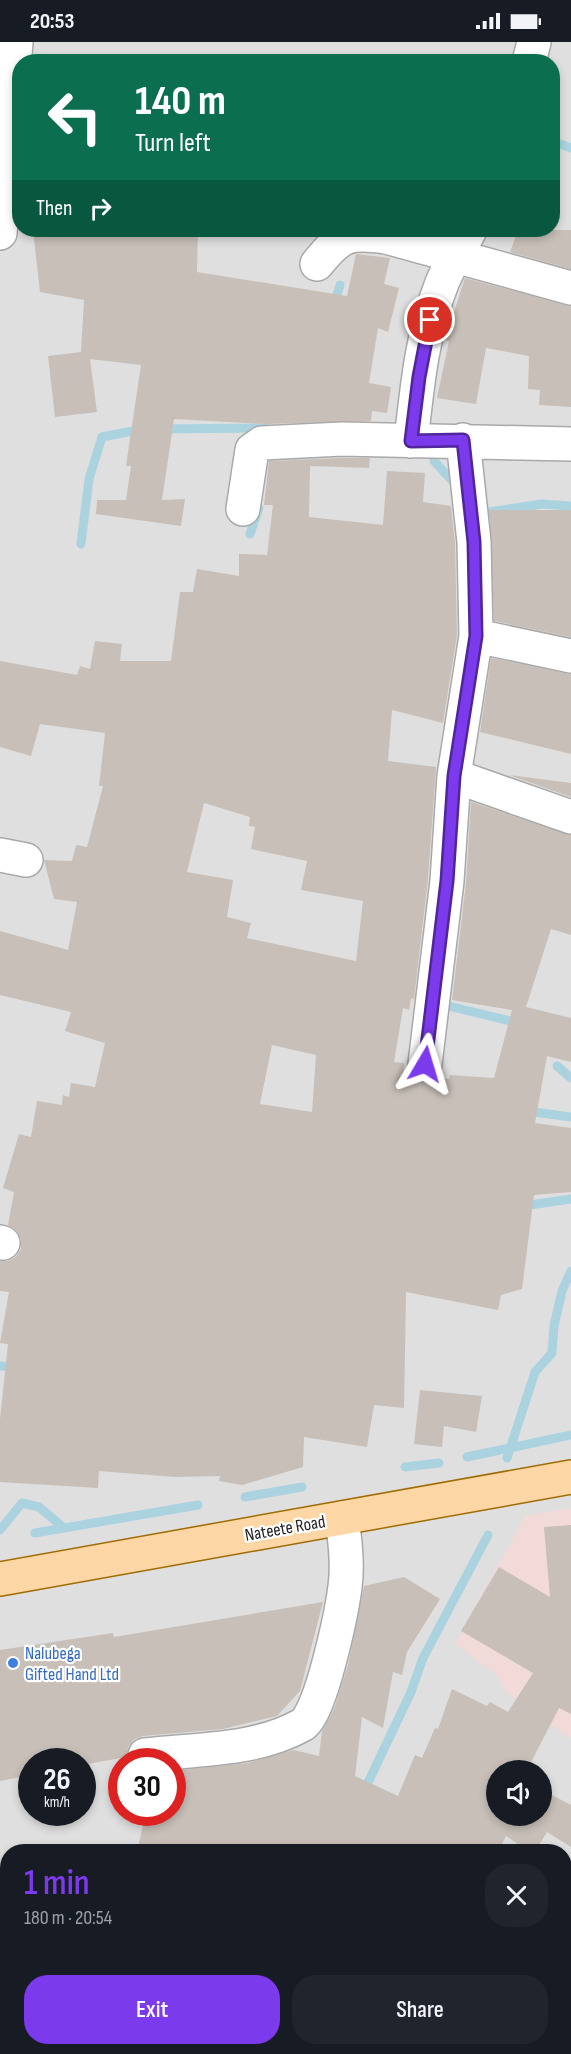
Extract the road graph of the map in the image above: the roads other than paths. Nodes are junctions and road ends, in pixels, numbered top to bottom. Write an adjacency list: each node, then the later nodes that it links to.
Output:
1 (12, 90): 2 (street)
2 (0, 233)
3 (343, 237): 6 (street)
4 (386, 237): 5 (street)
5 (463, 242): 7 (street); 9 (street)
6 (317, 264)
7 (571, 288)
8 (463, 440): 9 (street); 10 (street); 12 (street)
9 (411, 441): 11 (street)
10 (571, 444)
11 (243, 509)
12 (476, 636): 13 (street); 14 (street)
13 (571, 657)
14 (454, 776): 15 (street); 16 (street)
15 (571, 818)
16 (425, 1064)
17 (571, 1477): 18 (main road, Nateete Road)
18 (342, 1518): 19 (main road, Nateete Road); 20 (street)
19 (0, 1579)
20 (186, 1750)

